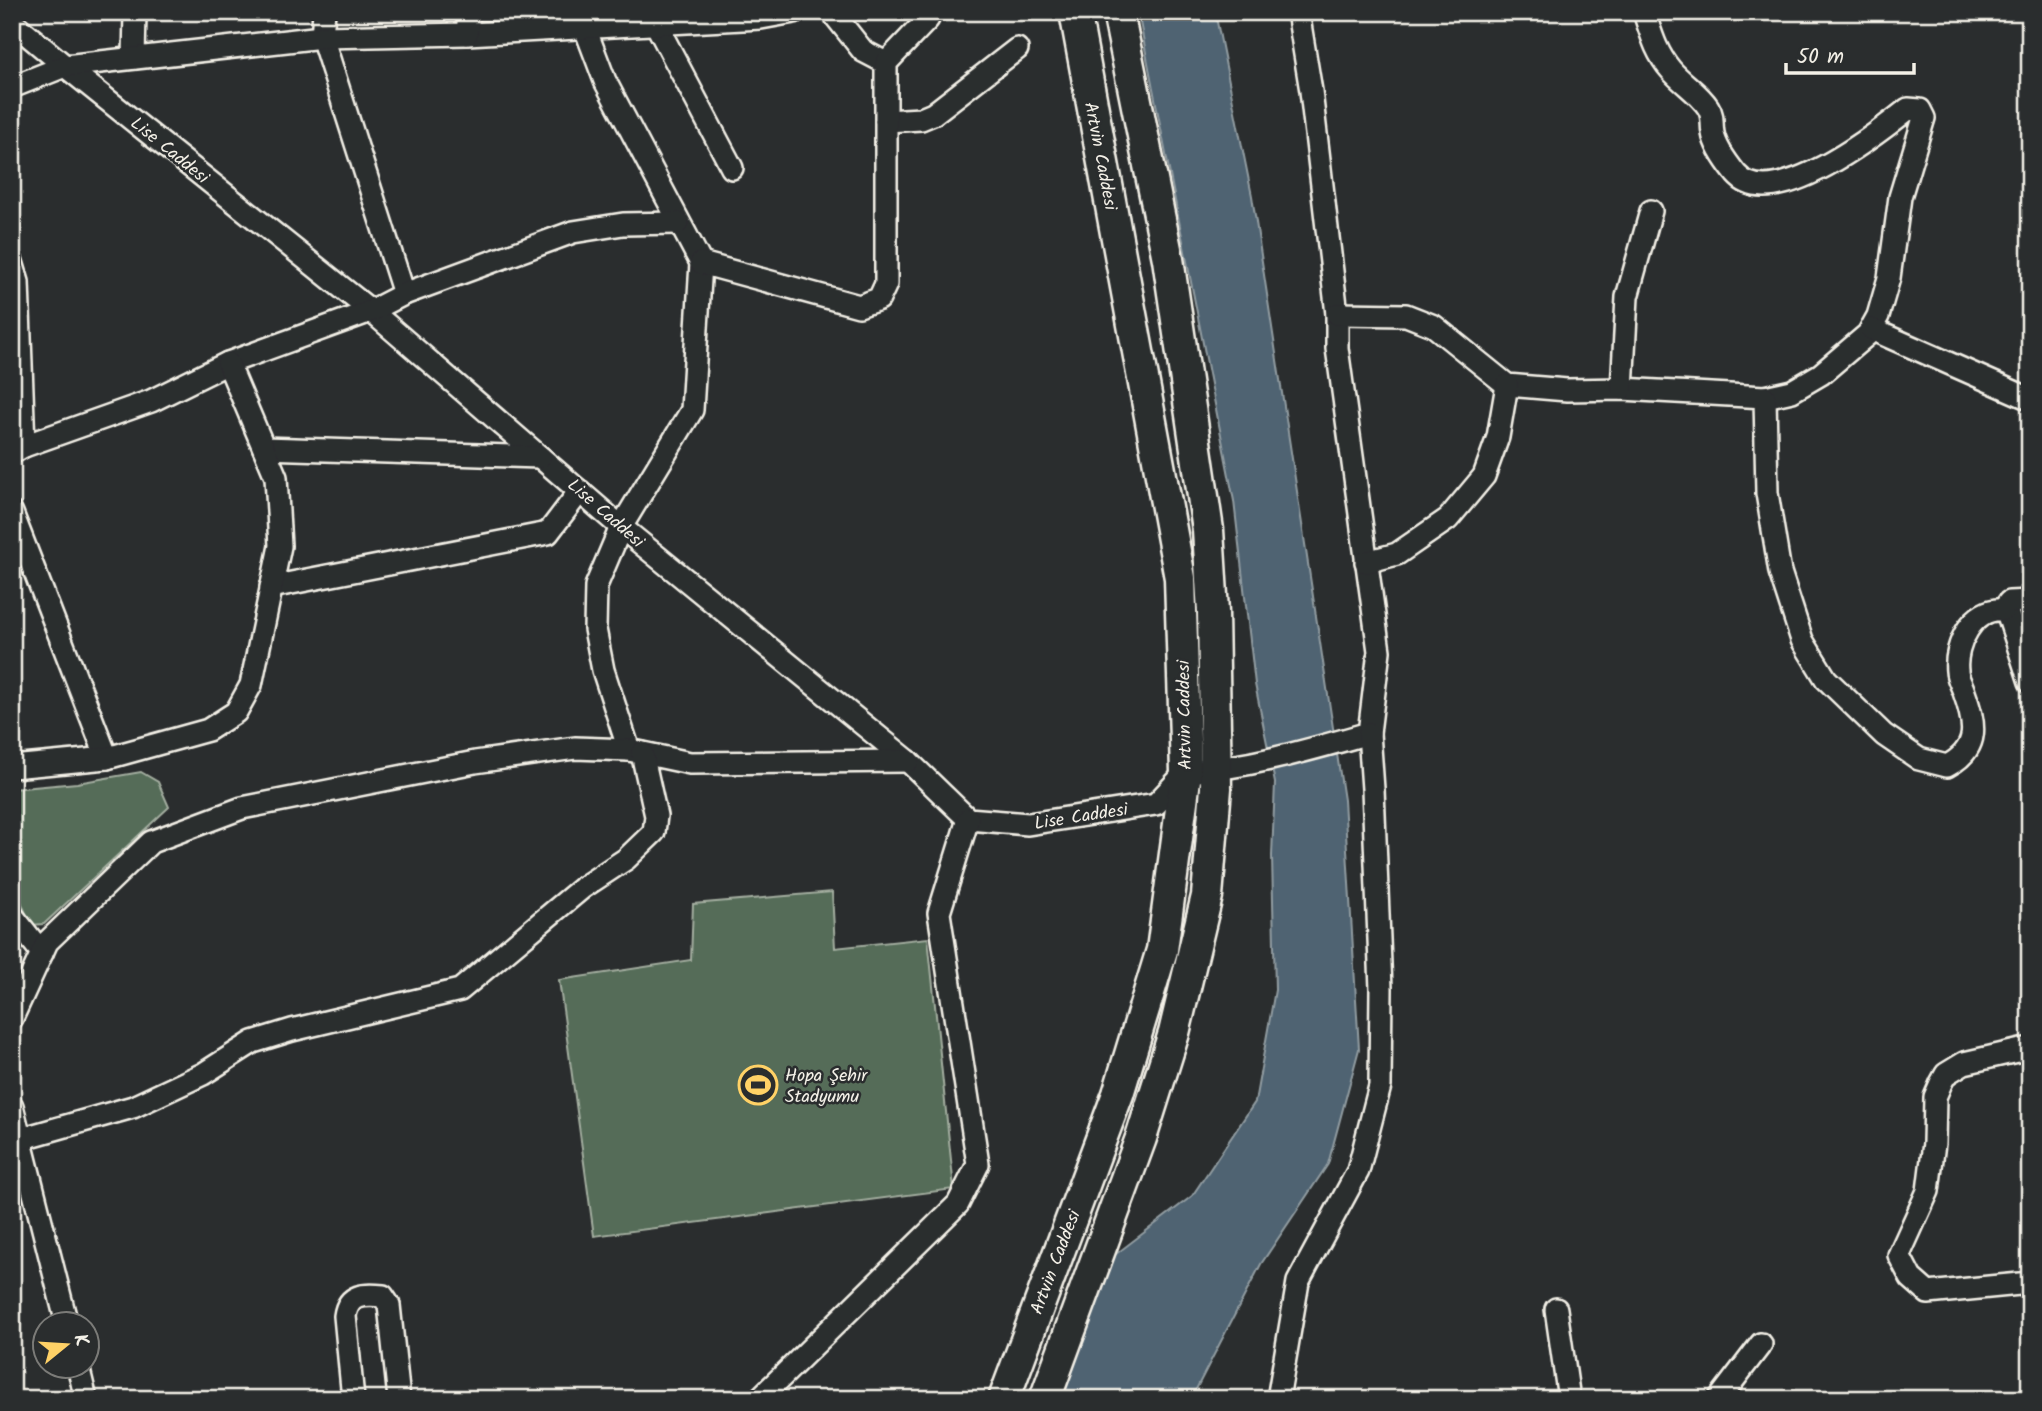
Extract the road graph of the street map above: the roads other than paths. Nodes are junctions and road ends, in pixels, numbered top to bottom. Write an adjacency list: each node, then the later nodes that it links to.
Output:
1 (135, 12): 17 (street)
2 (324, 12): 15 (street)
3 (469, 12): 14 (street)
4 (794, 12): 12 (street)
5 (832, 12): 18 (street)
6 (922, 12): 18 (street)
7 (1075, 12): 52 (highway, Artvin Caddesi)
8 (1118, 12): 52 (highway, Artvin Caddesi)
9 (1298, 12): 29 (street)
10 (1644, 12): 30 (street)
11 (12, 22): 19 (street, Lise Caddesi)
12 (656, 24): 13 (street); 22 (street)
13 (585, 28): 14 (street); 24 (street)
14 (467, 34): 15 (street)
15 (322, 37): 17 (street); 27 (street)
16 (1017, 49): 21 (street)
17 (134, 58): 19 (street)
18 (886, 63): 21 (street)
19 (65, 66): 20 (street); 28 (street, Lise Caddesi)
20 (12, 87)
21 (886, 121): 26 (street)
22 (732, 168)
23 (1651, 211): 33 (street)
24 (678, 223): 26 (street); 27 (street)
25 (12, 262): 37 (street)
26 (701, 262): 41 (street)
27 (404, 294): 28 (street)
28 (371, 310): 31 (street); 38 (street, Lise Caddesi)
29 (1337, 314): 32 (street); 42 (street)
30 (1871, 329): 34 (street); 35 (street)
31 (228, 363): 36 (street); 37 (street)
32 (1507, 385): 33 (street); 42 (street)
33 (1622, 389): 34 (street)
34 (1765, 397): 45 (street)
35 (2030, 399)
36 (264, 448): 38 (street); 43 (street)
37 (18, 450)
38 (540, 457): 39 (street, Lise Caddesi)
39 (580, 491): 41 (street, Lise Caddesi); 43 (street)
40 (12, 513): 49 (street)
41 (621, 527): 48 (street); 50 (street, Lise Caddesi)
42 (1366, 562): 47 (street)
43 (271, 587): 49 (street)
44 (2030, 601): 45 (street)
45 (2003, 610): 46 (street)
46 (2030, 682)
47 (1369, 733): 52 (street); 71 (street)
48 (636, 751): 50 (street); 55 (street); 59 (street)
49 (107, 758): 51 (street)
50 (908, 761): 53 (street, Lise Caddesi)
51 (12, 767)
52 (1201, 771): 53 (street, Lise Caddesi); 69 (highway, Artvin Caddesi); 70 (highway, Artvin Caddesi)
53 (968, 819): 68 (street)
54 (12, 915): 55 (street)
55 (42, 953): 56 (street)
56 (12, 1018)
57 (2030, 1048): 60 (street)
58 (12, 1106): 59 (street)
59 (20, 1139): 62 (street)
60 (2030, 1283)
61 (1556, 1309): 72 (street)
62 (63, 1310)
63 (1761, 1344): 73 (street)
64 (81, 1380): 65 (street)
65 (86, 1399)
66 (353, 1399): 67 (street)
67 (399, 1399)
68 (760, 1399)
69 (1004, 1399)
70 (1045, 1399)
71 (1278, 1399)
72 (1569, 1399)
73 (1719, 1399)

